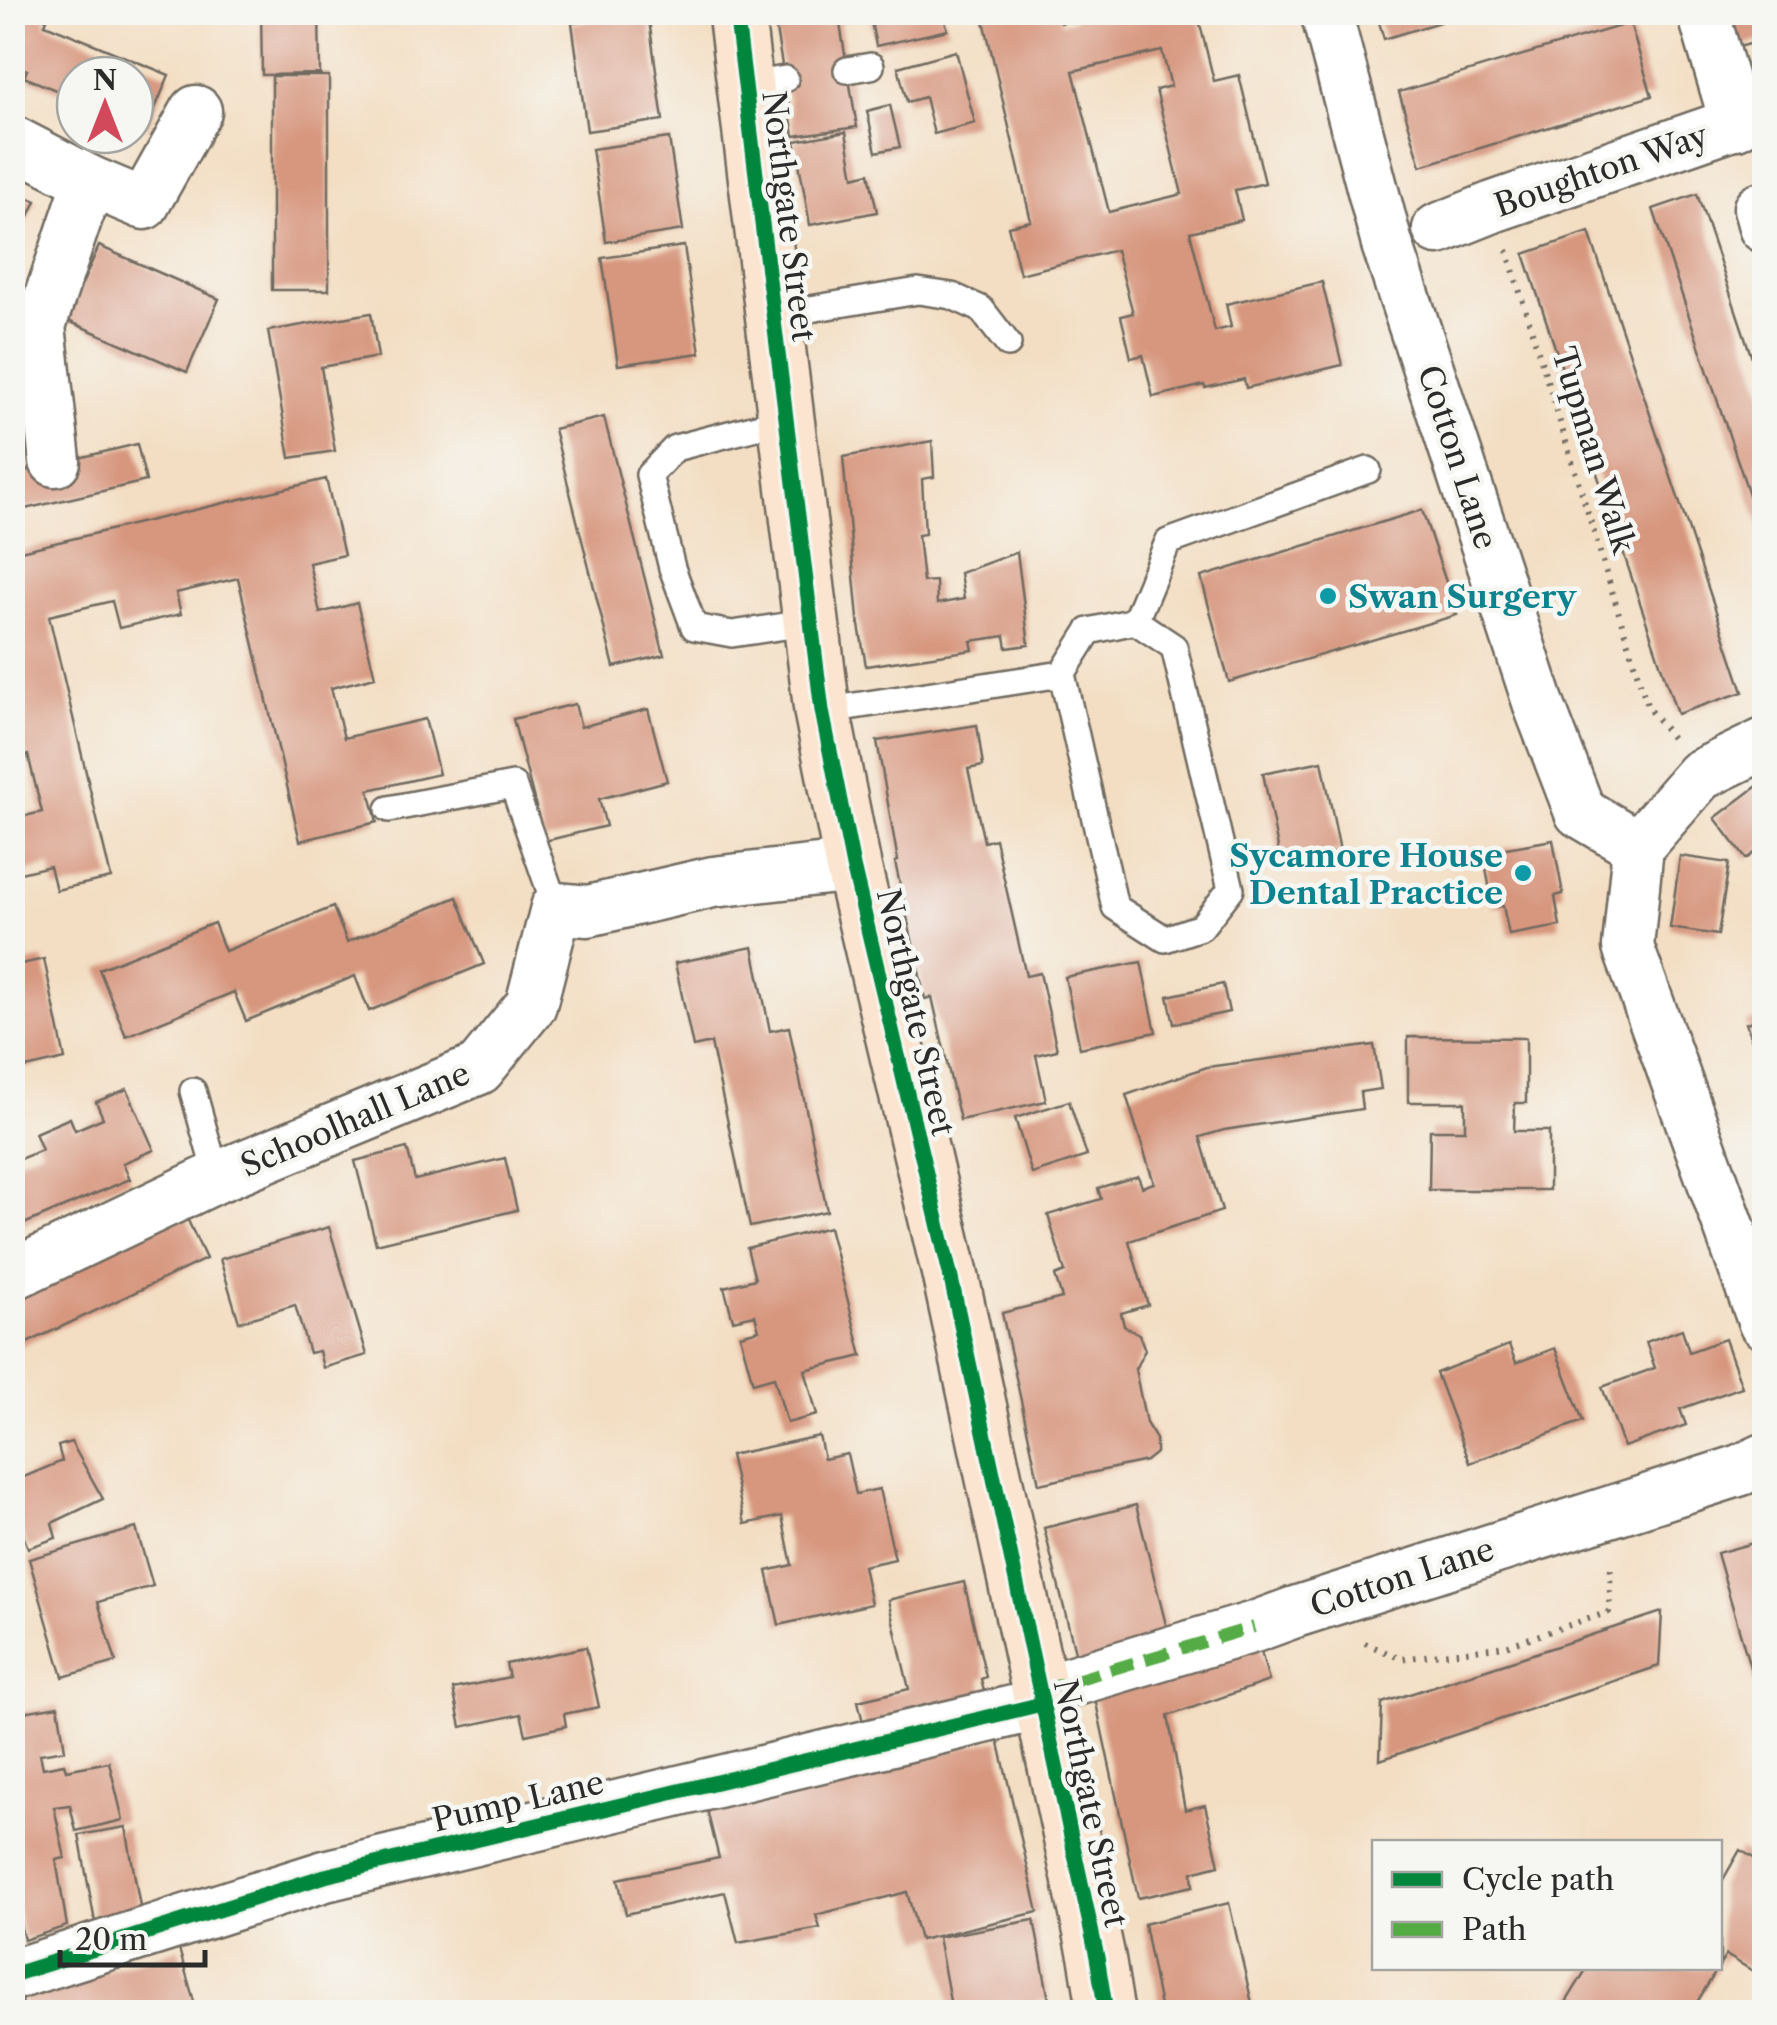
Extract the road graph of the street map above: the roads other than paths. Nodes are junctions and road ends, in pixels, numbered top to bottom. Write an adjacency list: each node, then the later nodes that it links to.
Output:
1 (736, 12): 9 (street, Northgate Street)
2 (1326, 12): 20 (street, Cotton Lane)
3 (1703, 12): 5 (street)
4 (196, 111): 7 (street)
5 (1750, 118): 8 (street, Boughton Way)
6 (12, 142): 7 (street)
7 (88, 181): 12 (street)
8 (1438, 230)
9 (774, 315): 10 (lane); 11 (street, Northgate Street)
10 (1008, 344)
11 (787, 419): 15 (street, Northgate Street); 15 (lane)
12 (54, 460)
13 (1368, 470): 14 (lane)
14 (1135, 621): 16 (lane); 16 (lane)
15 (812, 622): 17 (street, Northgate Street)
16 (1062, 674): 17 (lane)
17 (822, 711): 21 (street, Northgate Street)
18 (1764, 744): 20 (street)
19 (389, 809): 22 (lane)
20 (1638, 846): 26 (street)
21 (853, 866): 22 (street); 28 (street, Northgate Street)
22 (556, 908): 24 (street, Schoolhall Lane)
23 (193, 1091): 24 (lane)
24 (217, 1177): 25 (street, Schoolhall Lane)
25 (12, 1276)
26 (1764, 1323)
27 (1764, 1459): 28 (street, Cotton Lane)
28 (1040, 1698): 29 (street, Pump Lane); 30 (street, Northgate Street)
29 (12, 1975)
30 (1106, 2012)

